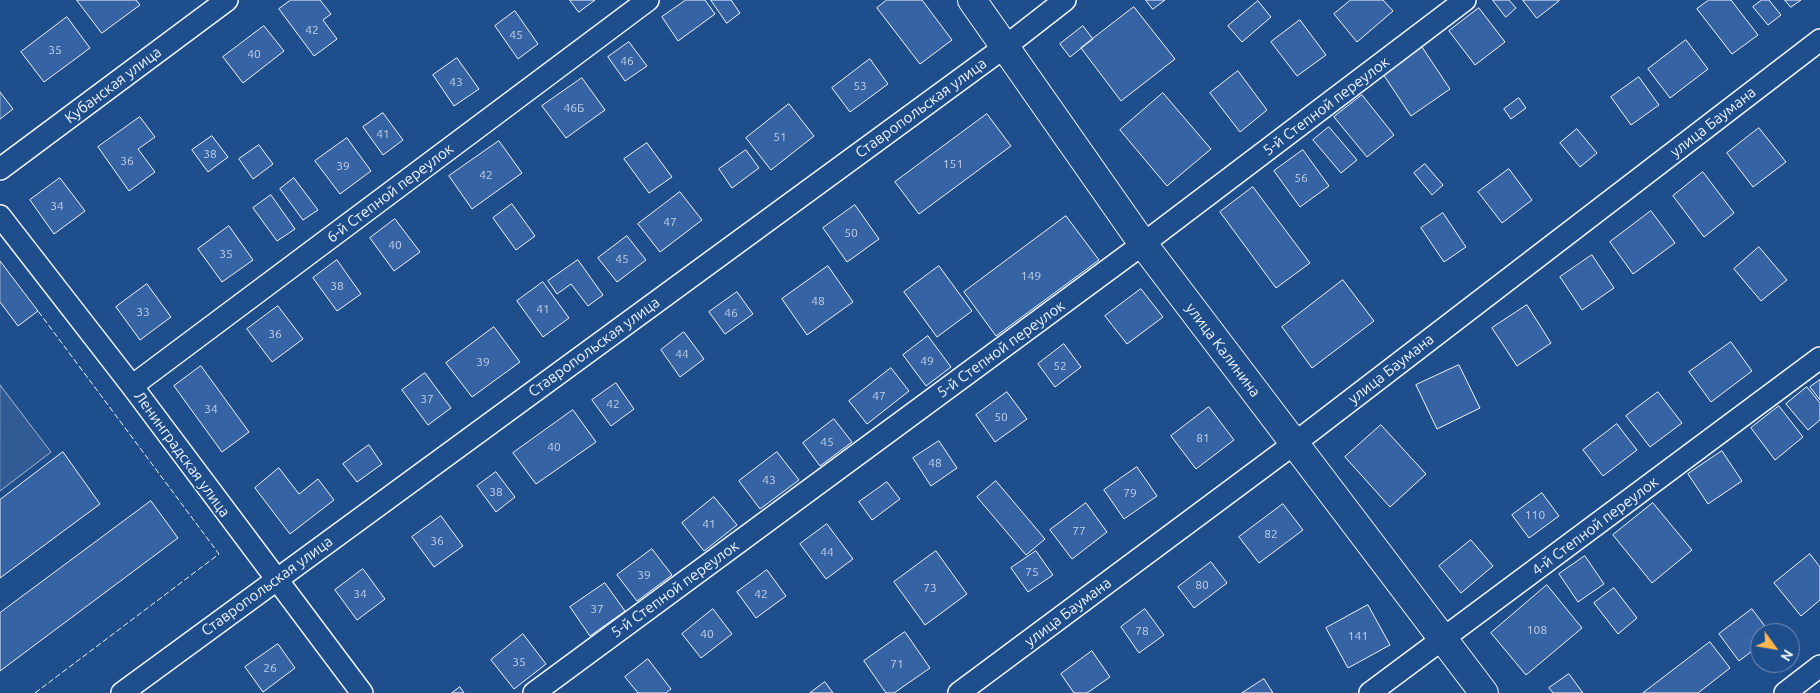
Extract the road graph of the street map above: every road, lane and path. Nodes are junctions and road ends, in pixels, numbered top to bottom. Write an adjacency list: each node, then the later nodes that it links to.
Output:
1 (227, 0): 8 (street, Кубанская улица)
2 (648, 0): 12 (street, 6-й Степной переулок)
3 (972, 0): 7 (street, улица Калинина)
4 (1065, 0): 7 (street, Ставропольская улица)
5 (1465, 0): 10 (street, 5-й Степной переулок)
6 (1820, 40): 13 (street, улица Баумана)
7 (1006, 46): 10 (street, улица Калинина); 14 (street, Ставропольская улица)
8 (0, 170)
9 (0, 216): 12 (street, Ленинградская улица)
10 (1143, 244): 13 (street, улица Калинина); 19 (street, 5-й Степной переулок)
11 (1820, 358): 15 (street, 4-й Степной переулок)
12 (132, 386): 14 (street, Ленинградская улица)
13 (1294, 444): 15 (street, улица Калинина); 20 (street, улица Баумана)
14 (275, 580): 17 (street, Ставропольская улица); 18 (street, Ленинградская улица)
15 (1443, 639): 21 (street, 4-й Степной переулок); 22 (street, улица Калинина)
16 (1820, 666): 23 (street)
17 (122, 693)
18 (362, 693)
19 (534, 693)
20 (959, 693)
21 (1370, 693)
22 (1484, 693)
23 (1785, 693)

